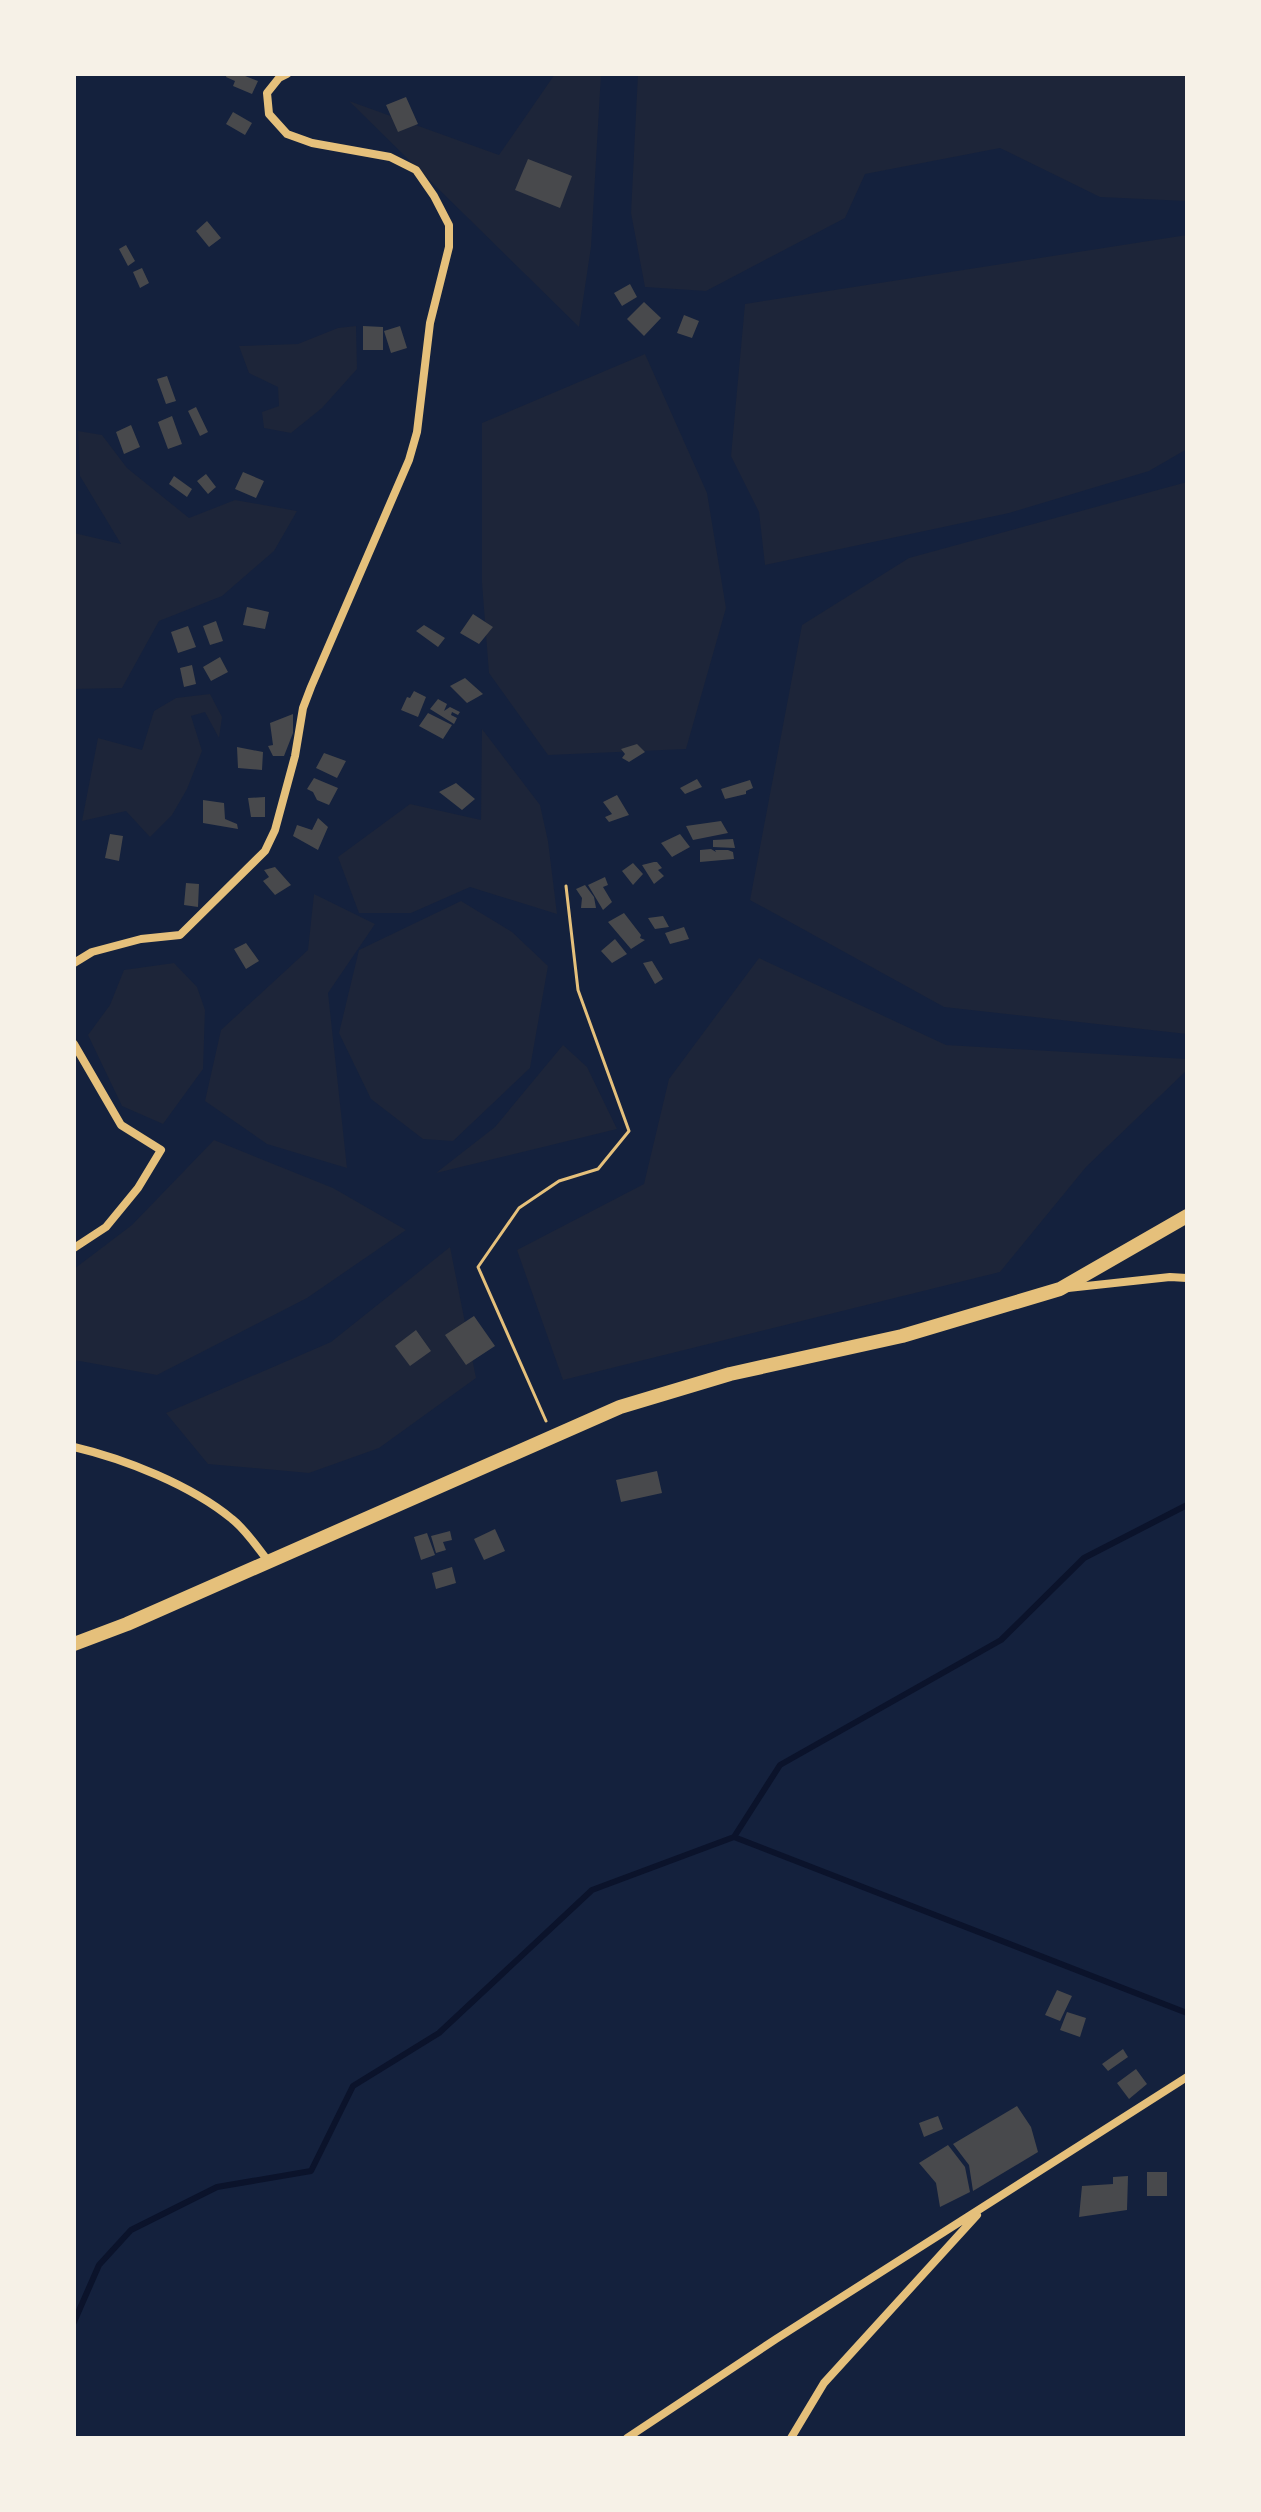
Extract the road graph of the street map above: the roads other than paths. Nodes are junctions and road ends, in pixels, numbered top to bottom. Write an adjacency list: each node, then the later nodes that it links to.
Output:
1 (287, 74): 2 (street)
2 (74, 963)
3 (74, 1044): 5 (street)
4 (1187, 1216): 7 (main road)
5 (74, 1248)
6 (1187, 1278): 7 (street)
7 (1060, 1289): 9 (main road)
8 (74, 1447): 9 (street)
9 (268, 1561): 10 (main road)
10 (74, 1644)
11 (1187, 2077): 12 (street)
12 (986, 2205): 13 (street); 14 (street)
13 (627, 2438)
14 (791, 2438)

